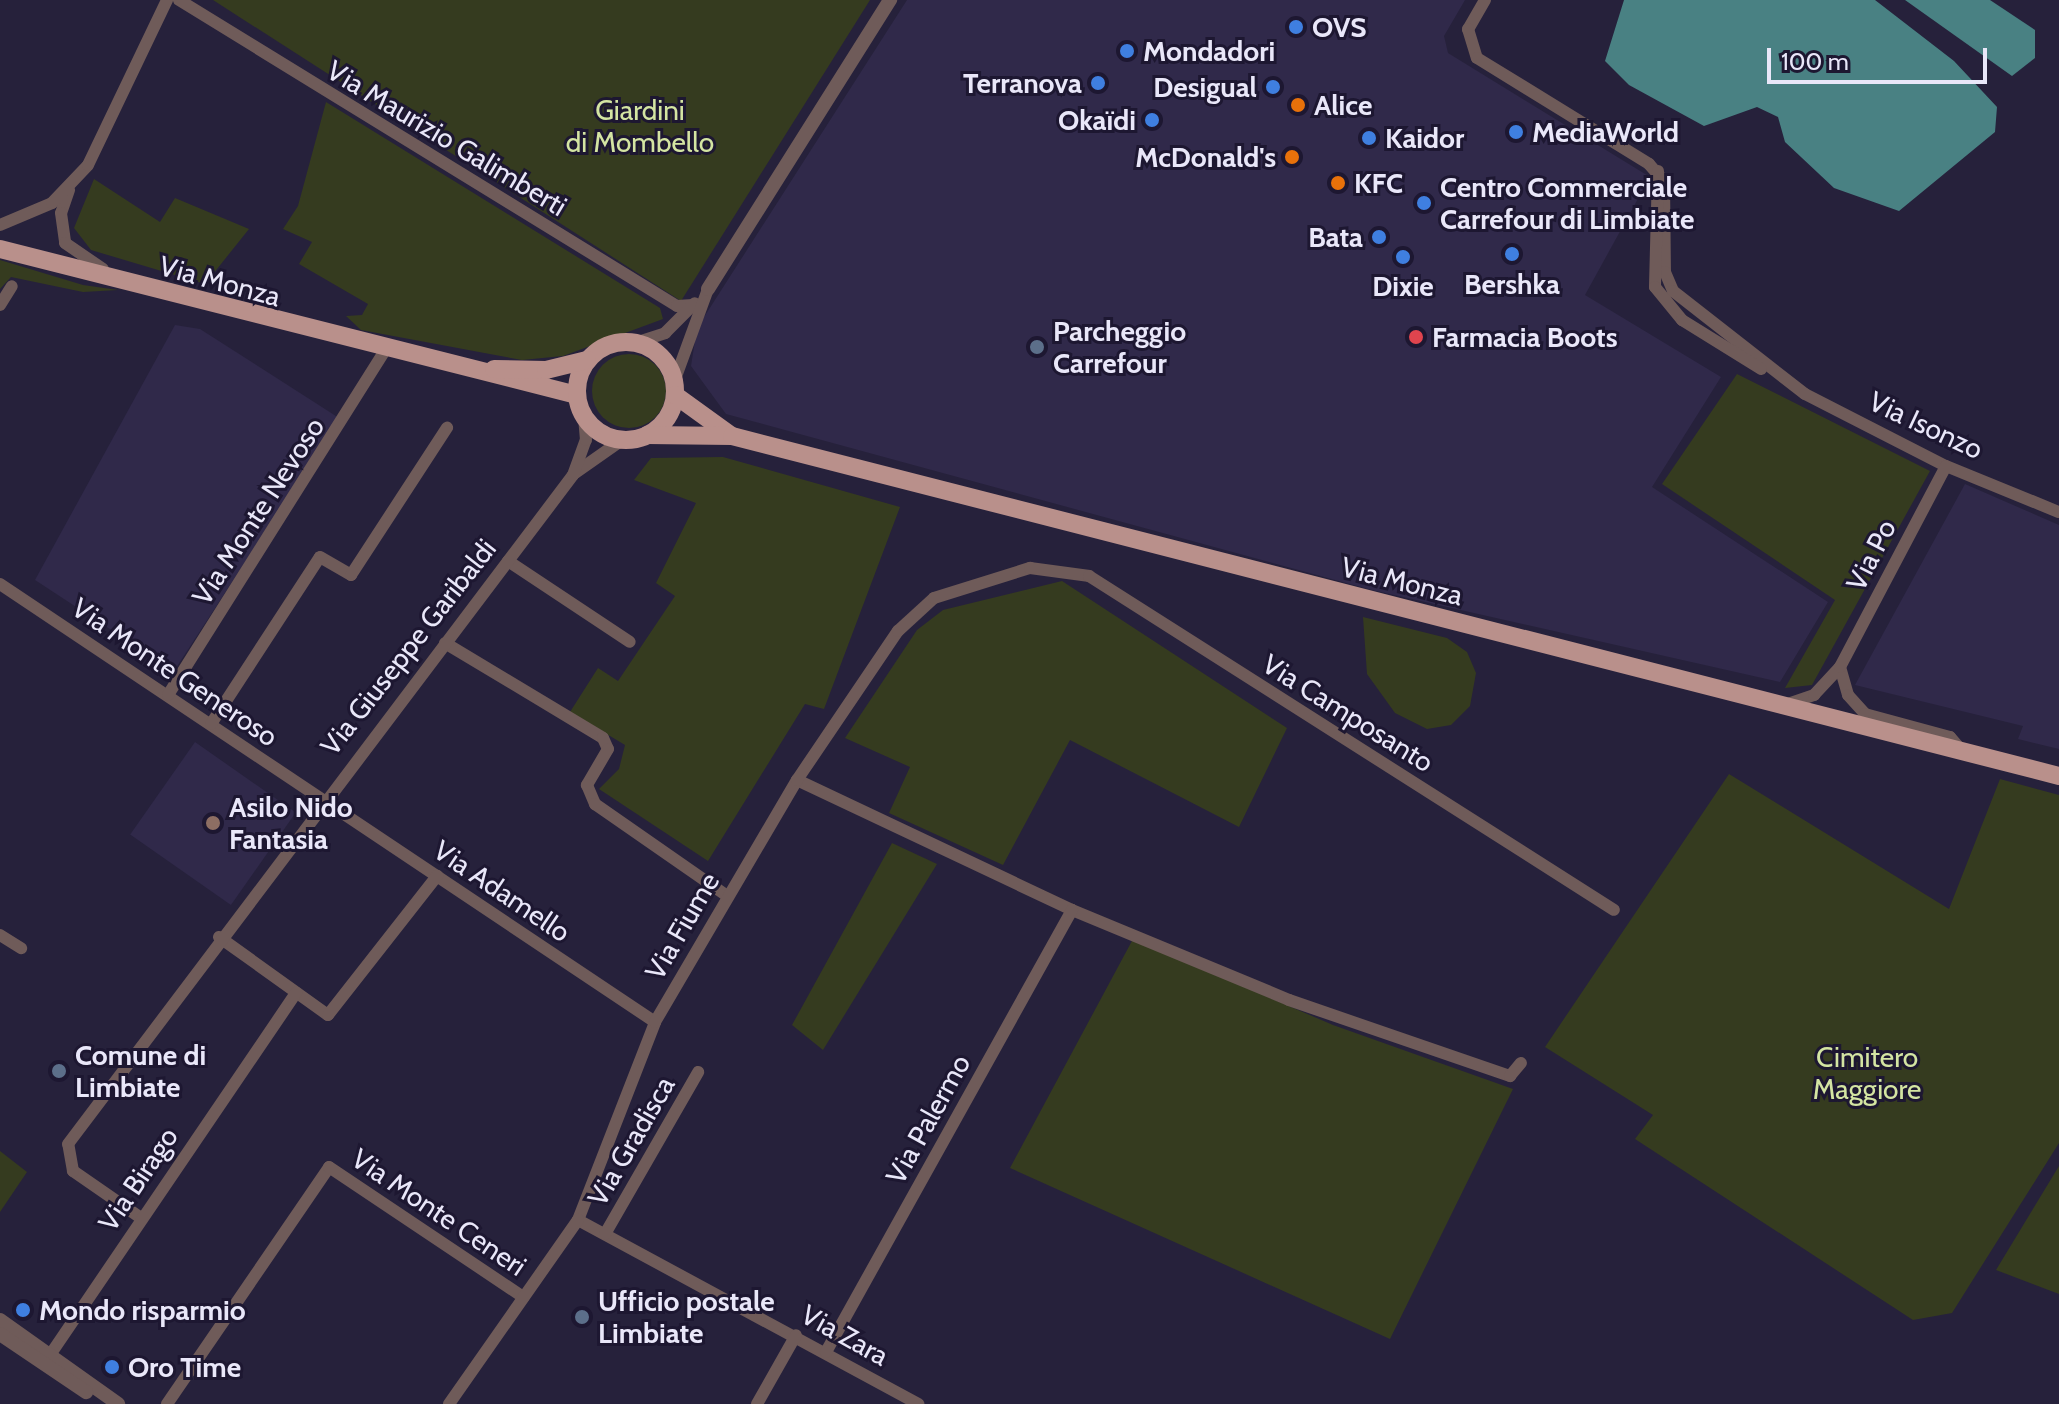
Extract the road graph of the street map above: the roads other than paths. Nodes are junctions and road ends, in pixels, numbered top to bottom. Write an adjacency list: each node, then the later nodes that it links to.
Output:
1 (167, 0): 5 (street)
2 (179, 0): 12 (street, Via Maurizio Galimberti)
3 (890, 0): 9 (street)
4 (1485, 0): 24 (street, Via Isonzo)
5 (70, 187): 6 (street); 10 (street)
6 (0, 225)
7 (0, 249): 10 (main road, Via Monza)
8 (12, 286): 11 (street)
9 (708, 289): 12 (street); 17 (street)
10 (149, 291): 14 (main road, Via Monza)
11 (0, 305)
12 (693, 305): 13 (street)
13 (635, 343): 15 (main road); 17 (main road)
14 (385, 351): 16 (main road, Via Monza); 33 (street, Via Monte Nevoso)
15 (587, 360): 16 (main road, Via Monza); 18 (main road)
16 (428, 361): 18 (main road, Via Monza)
17 (675, 388): 21 (main road); 22 (main road, Via Monza)
18 (577, 395): 19 (main road)
19 (584, 417): 23 (main road); 25 (street, Via Giuseppe Garibaldi)
20 (447, 428): 35 (street)
21 (647, 435): 22 (main road, Via Monza); 23 (main road)
22 (732, 436): 34 (main road, Via Monza)
23 (622, 440): 25 (street, Via Giuseppe Garibaldi)
24 (1946, 466): 26 (street, Via Isonzo); 32 (street, Via Po)
25 (573, 475): 27 (street, Via Giuseppe Garibaldi)
26 (2059, 512)
27 (508, 561): 30 (street); 31 (street, Via Giuseppe Garibaldi)
28 (1052, 567): 38 (street, Via Fiume); 43 (street, Via Camposanto)
29 (0, 584): 33 (street, Via Monte Generoso)
30 (630, 642)
31 (445, 643): 39 (street, Via Giuseppe Garibaldi); 41 (street)
32 (1840, 667): 34 (street, Via Po); 36 (street)
33 (168, 695): 35 (street, Via Monte Generoso)
34 (1781, 706): 36 (main road, Via Monza)
35 (211, 724): 39 (street, Via Monte Generoso)
36 (1963, 752): 37 (main road, Via Monza)
37 (2059, 776)
38 (797, 780): 41 (street, Via Fiume); 42 (street)
39 (324, 800): 40 (street, Via Adamello); 45 (street, Via Giuseppe Garibaldi)
40 (437, 876): 47 (street); 48 (street, Via Adamello)
41 (726, 895): 48 (street, Via Fiume)
42 (1072, 910): 49 (street); 58 (street, Via Palermo)
43 (1614, 910)
44 (0, 935): 46 (street)
45 (219, 937): 47 (street); 51 (street, Via Giuseppe Garibaldi)
46 (21, 948)
47 (296, 993): 51 (street, Via Birago)
48 (655, 1022): 52 (street, Via Fiume)
49 (1521, 1063)
50 (698, 1072): 53 (street, Via Gradisca)
51 (141, 1218): 59 (street, Via Birago)
52 (578, 1220): 53 (street, Via Zara); 54 (street, Via Fiume)
53 (605, 1234): 57 (street, Via Zara)
54 (523, 1297): 63 (street, Via Monte Ceneri); 64 (street, Via Fiume)
55 (0, 1320): 59 (street)
56 (0, 1334): 61 (street)
57 (796, 1335): 58 (street, Via Zara); 65 (street)
58 (826, 1352): 60 (street, Via Zara)
59 (50, 1355): 62 (street)
60 (896, 1391): 66 (street); 67 (street, Via Zara)
61 (106, 1404)
62 (118, 1404)
63 (167, 1404)
64 (449, 1404)
65 (757, 1404)
66 (889, 1404)
67 (919, 1404)

